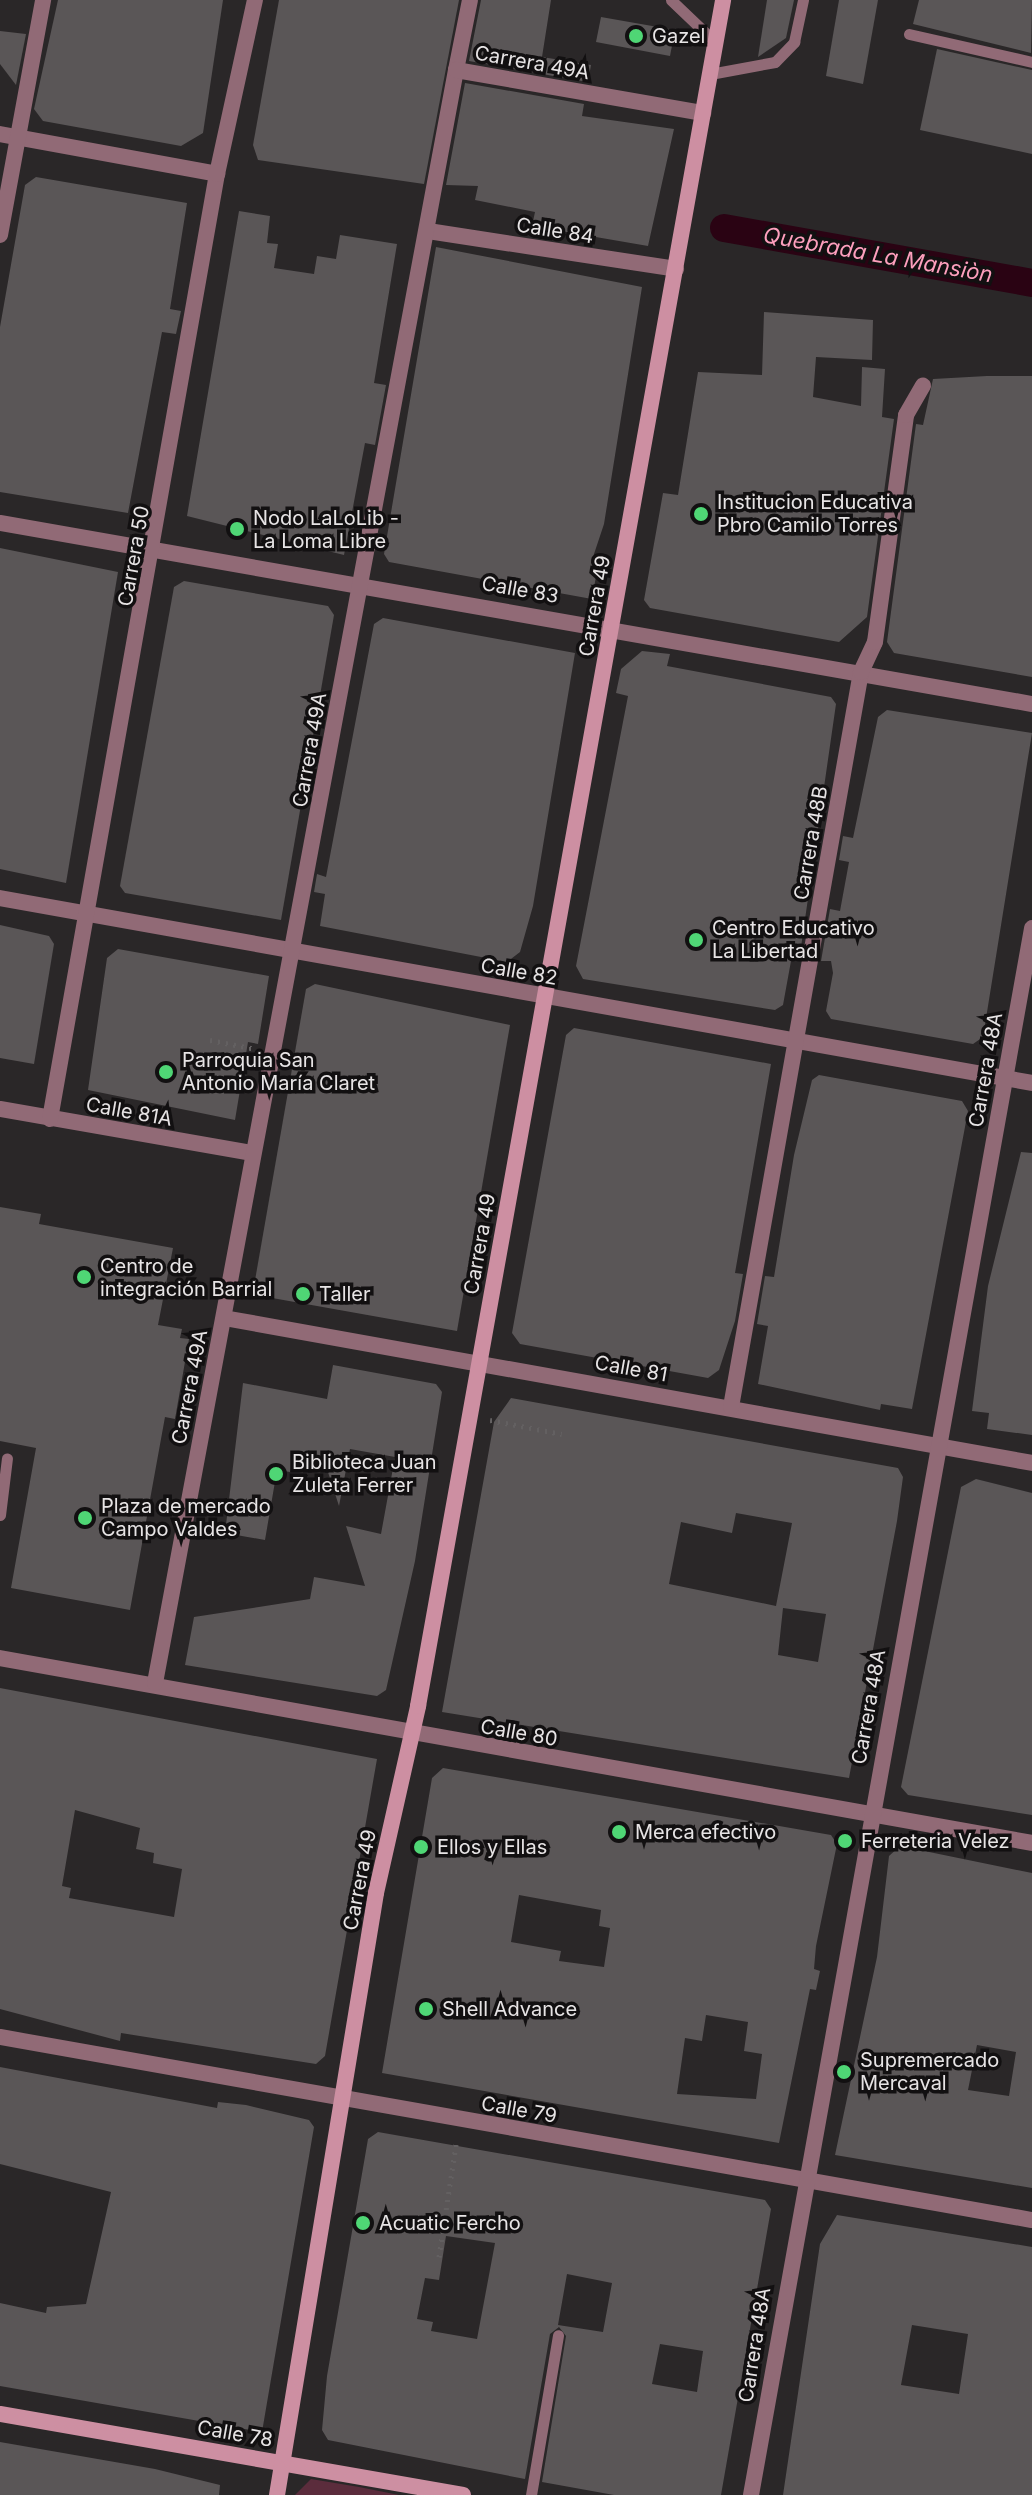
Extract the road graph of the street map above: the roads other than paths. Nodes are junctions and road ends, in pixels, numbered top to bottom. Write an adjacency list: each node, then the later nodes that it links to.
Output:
1 (43, 0): 14 (street)
2 (255, 0): 15 (street, Carrera 50)
3 (470, 0): 10 (street)
4 (671, 0): 8 (lane)
5 (723, 0): 8 (street, Carrera 49)
6 (803, 0): 11 (lane)
7 (909, 34): 9 (lane)
8 (716, 43): 11 (street, Carrera 49)
9 (1032, 62)
10 (456, 70): 12 (street, Carrera 49A); 16 (street, Carrera 49A)
11 (710, 74): 12 (street, Carrera 49)
12 (703, 113): 18 (street, Carrera 49)
13 (0, 134): 14 (street)
14 (18, 138): 15 (street); 17 (street)
15 (217, 174): 21 (street, Carrera 50)
16 (428, 231): 18 (street, Calle 84); 22 (street, Carrera 49A)
17 (0, 235)
18 (676, 269): 23 (street, Carrera 49)
19 (923, 386): 24 (street, Carrera 48B)
20 (0, 523): 21 (street, Calle 83)
21 (156, 548): 22 (street, Calle 83); 27 (street, Carrera 50)
22 (359, 583): 23 (street, Calle 83); 29 (street, Carrera 49A)
23 (612, 627): 24 (street, Calle 83); 30 (street, Carrera 49)
24 (861, 672): 25 (street, Calle 83); 31 (street, Carrera 48B)
25 (1032, 704)
26 (0, 898): 27 (street, Calle 82)
27 (90, 912): 29 (street, Calle 82); 35 (street, Carrera 50)
28 (1032, 928): 32 (street, Carrera 48A)
29 (294, 952): 30 (street, Calle 82); 36 (street, Carrera 49A)
30 (544, 998): 31 (street, Calle 82); 38 (street, Carrera 49)
31 (797, 1042): 32 (street, Calle 82); 39 (street, Carrera 48B)
32 (1004, 1078): 33 (street, Calle 82); 40 (street, Carrera 48A)
33 (1032, 1083)
34 (0, 1109): 35 (street, Calle 81A)
35 (50, 1119): 36 (street, Calle 81A)
36 (251, 1153): 37 (street, Carrera 49A)
37 (224, 1318): 38 (street, Calle 81); 45 (street, Carrera 49A)
38 (478, 1365): 39 (street, Calle 81); 46 (street, Carrera 49)
39 (731, 1407): 40 (street, Calle 81)
40 (938, 1446): 42 (street, Calle 81); 47 (street, Carrera 48A)
41 (7, 1458): 43 (lane)
42 (1032, 1463)
43 (0, 1515)
44 (0, 1658): 45 (street, Calle 80)
45 (155, 1683): 46 (street, Calle 80)
46 (411, 1734): 47 (street, Calle 80); 50 (street, Carrera 49)
47 (870, 1812): 48 (street, Calle 80); 51 (street, Carrera 48A)
48 (1032, 1843)
49 (0, 2037): 50 (street, Calle 79)
50 (346, 2097): 51 (street, Calle 79); 55 (street, Carrera 49)
51 (802, 2182): 52 (street, Calle 79); 59 (street, Carrera 48A)
52 (1032, 2220)
53 (558, 2335): 58 (lane)
54 (0, 2414): 55 (street, Calle 78)
55 (282, 2462): 56 (street, Carrera 49); 57 (street, Calle 78)
56 (277, 2495)
57 (463, 2495)
58 (531, 2495)
59 (751, 2495)

